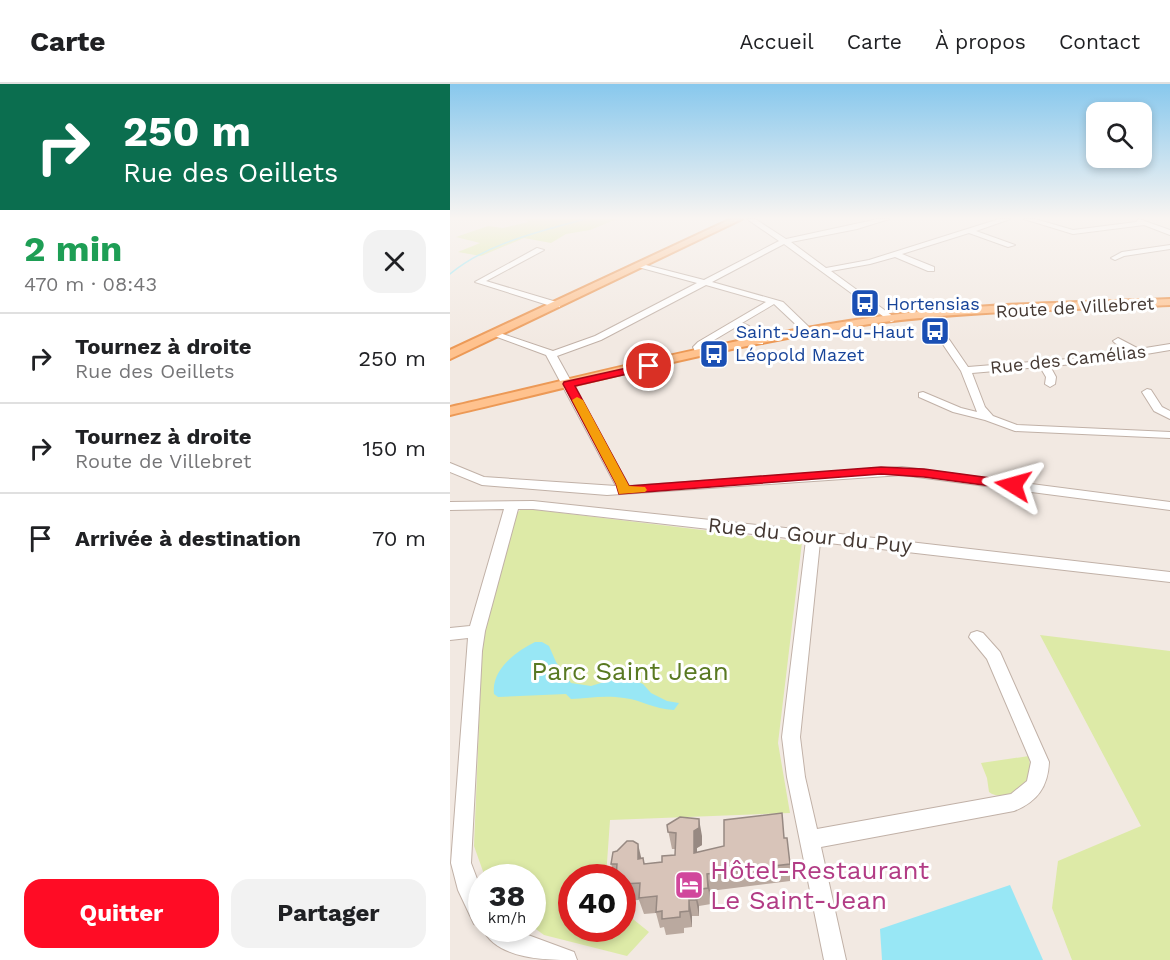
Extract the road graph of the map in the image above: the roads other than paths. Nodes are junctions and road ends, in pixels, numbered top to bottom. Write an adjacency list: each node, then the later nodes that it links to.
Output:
1 (521, 260): 13 (street)
2 (651, 260): 7 (main road)
3 (747, 260): 10 (street)
4 (811, 260): 9 (street)
5 (870, 260): 9 (street)
6 (909, 260): 8 (street)
7 (640, 265): 10 (street); 13 (main road)
8 (931, 269)
9 (826, 270): 15 (street)
10 (704, 282): 11 (street); 25 (street)
11 (773, 301): 17 (street); 23 (street)
12 (1170, 302): 14 (main road, Route de Villebret)
13 (557, 304): 18 (main road)
14 (928, 315): 15 (main road, Route de Villebret); 27 (street)
15 (891, 318): 17 (main road, Route de Villebret)
16 (738, 325): 20 (street)
17 (809, 332): 20 (main road, Route de Villebret)
18 (494, 334): 24 (main road); 25 (street)
19 (1118, 341): 22 (street)
20 (760, 342): 23 (main road, Route de Villebret)
21 (1170, 347): 22 (street, Rue des Camélias)
22 (1139, 353): 26 (street, Rue des Camélias)
23 (701, 354): 28 (main road, Route de Villebret)
24 (450, 355)
25 (551, 355): 28 (street)
26 (1043, 363): 27 (street, Rue des Camélias); 29 (street)
27 (966, 371): 34 (street)
28 (568, 384): 32 (main road, Route de Villebret); 37 (street)
29 (1050, 384)
30 (1147, 392): 33 (street)
31 (923, 395): 34 (street)
32 (450, 411)
33 (1170, 416)
34 (989, 418): 35 (street)
35 (1170, 435)
36 (450, 467): 37 (street)
37 (624, 491): 38 (street)
38 (1170, 506)
39 (450, 507): 40 (street, Rue du Gour du Puy)
40 (512, 507): 41 (street, Rue du Gour du Puy); 43 (street)
41 (814, 535): 42 (street, Rue du Gour du Puy); 46 (street)
42 (1170, 577)
43 (477, 631): 44 (street); 47 (street)
44 (450, 634)
45 (976, 637): 46 (street)
46 (809, 840): 50 (street)
47 (468, 887)
48 (513, 942): 49 (street)
49 (566, 960)
50 (835, 960)

